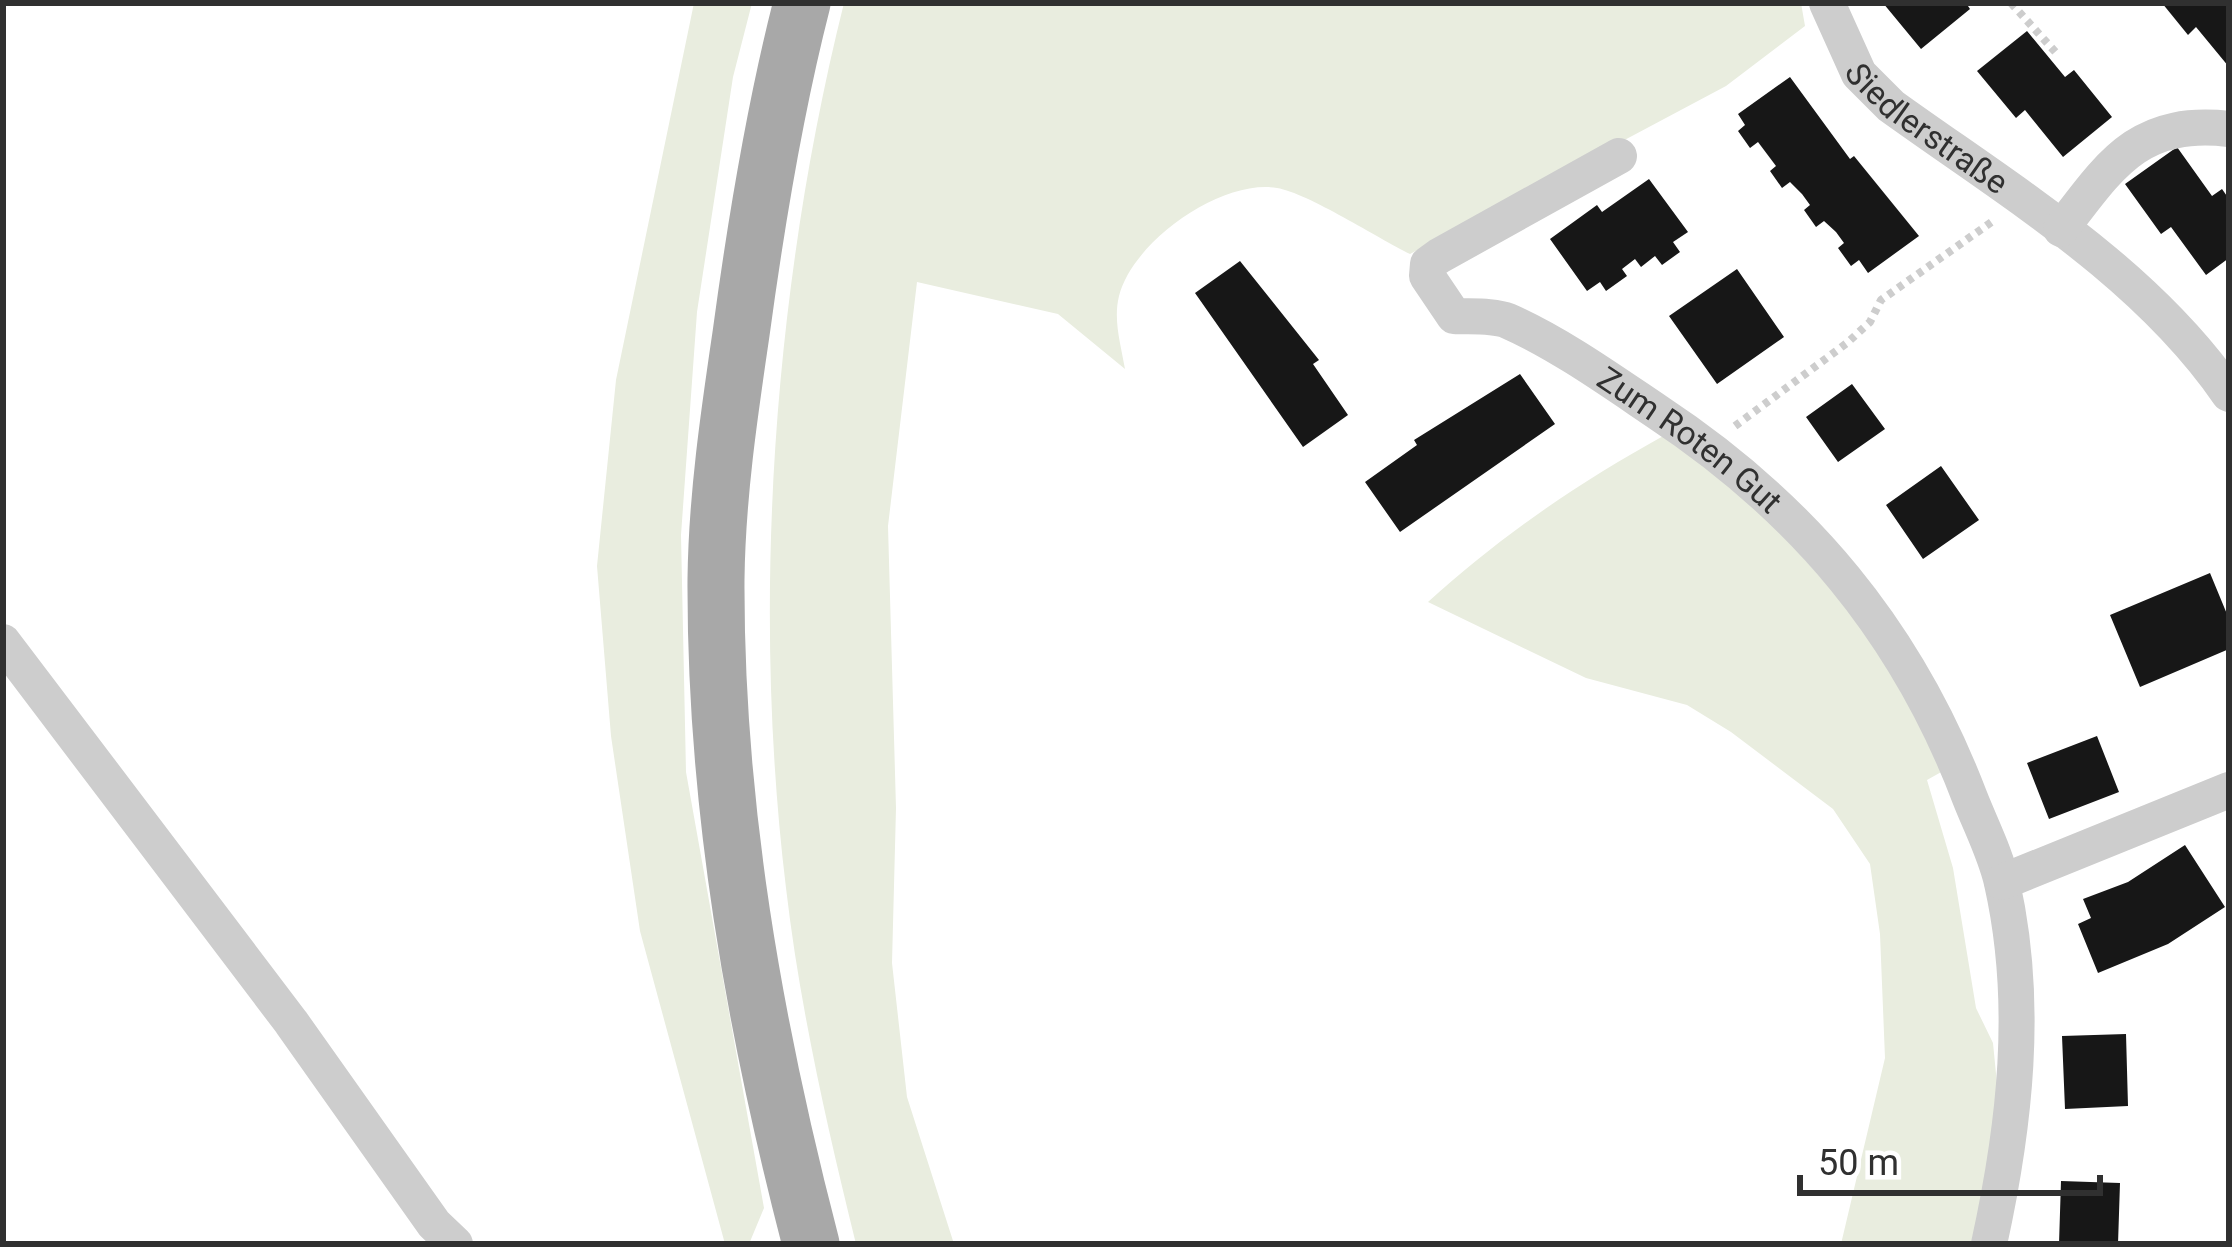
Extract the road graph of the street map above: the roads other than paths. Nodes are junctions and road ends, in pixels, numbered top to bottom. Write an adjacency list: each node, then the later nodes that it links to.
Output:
1 (802, 3): 11 (main road)
2 (1827, 3): 5 (street, Siedlerstraße)
3 (2229, 129): 5 (street)
4 (1619, 156): 9 (street, Zum Roten Gut)
5 (2060, 229): 6 (street, Siedlerstraße)
6 (2229, 394)
7 (3, 642): 10 (street)
8 (2229, 790): 9 (street)
9 (2002, 881): 12 (street)
10 (454, 1244)
11 (811, 1244)
12 (1989, 1244)

